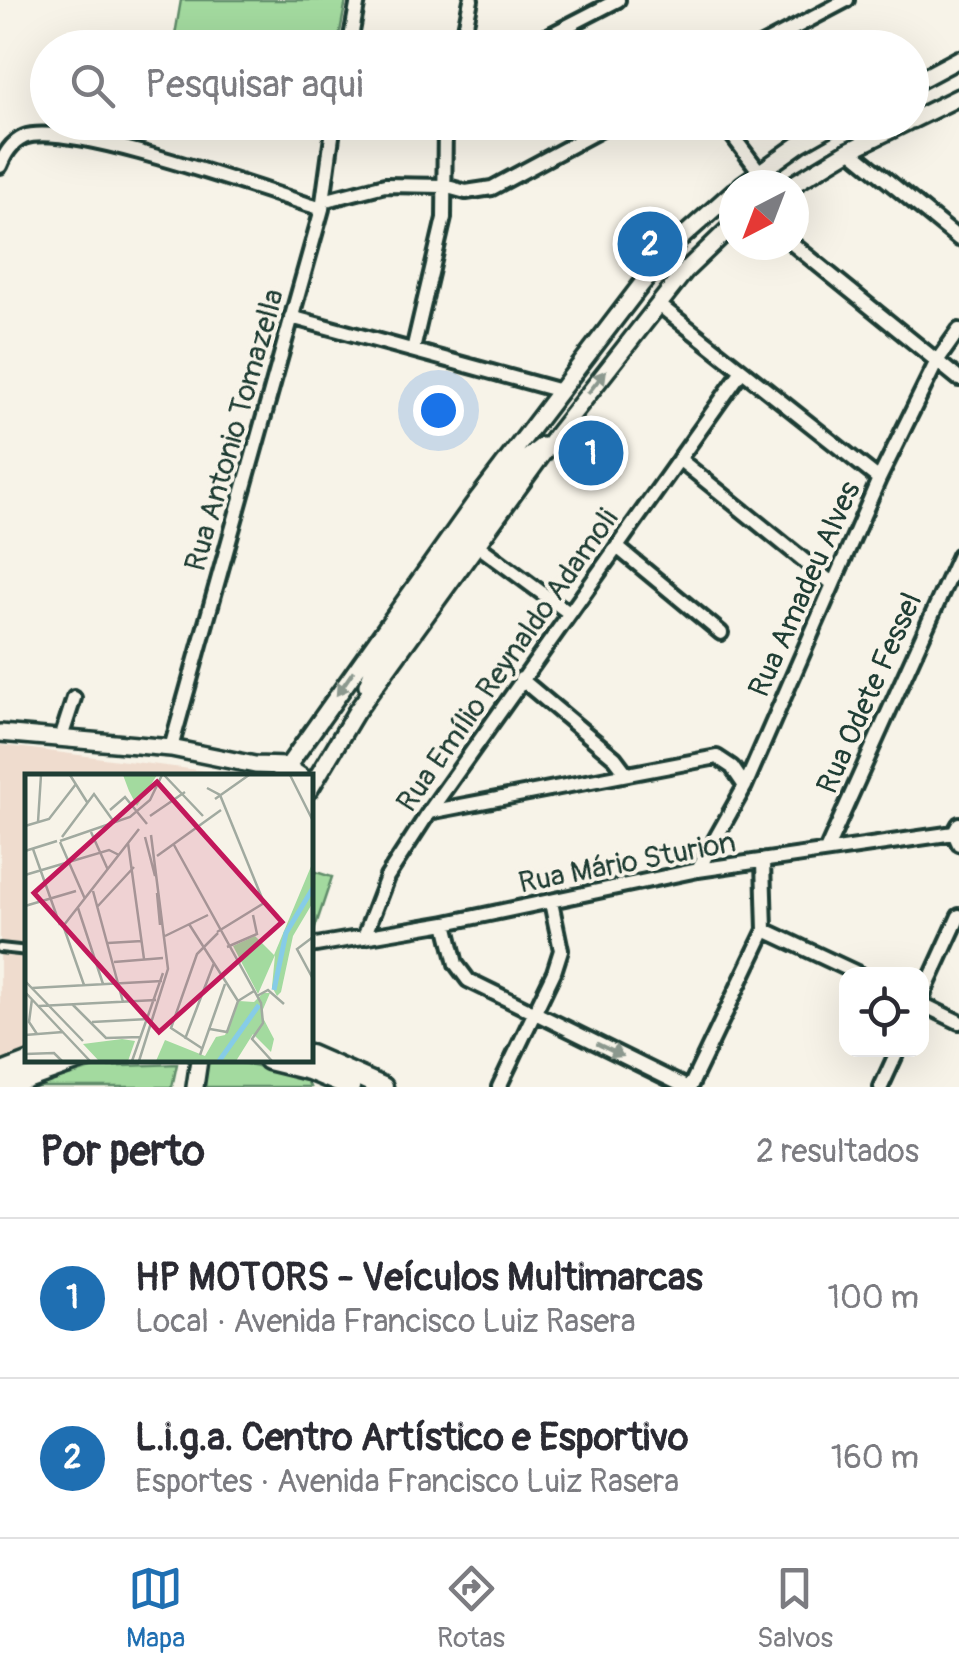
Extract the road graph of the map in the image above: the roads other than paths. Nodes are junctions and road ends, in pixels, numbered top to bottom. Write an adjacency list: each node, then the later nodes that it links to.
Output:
1 (358, 0): 5 (street)
2 (470, 0): 6 (street)
3 (618, 0): 7 (street)
4 (846, 0): 8 (street)
5 (352, 30)
6 (464, 30)
7 (560, 30)
8 (790, 30)
9 (959, 59): 10 (street)
10 (929, 75)
11 (959, 98): 12 (street)
12 (929, 112)
13 (30, 136): 23 (street)
14 (78, 140): 21 (street)
15 (331, 140): 29 (street, Rua Antonio Tomazella)
16 (445, 140): 27 (street)
17 (581, 140): 27 (street)
18 (736, 140): 24 (street)
19 (810, 140): 25 (street)
20 (870, 140): 22 (street)
21 (104, 142): 29 (street)
22 (850, 150): 26 (street); 32 (street)
23 (0, 166)
24 (758, 170)
25 (763, 170)
26 (809, 175)
27 (444, 186): 29 (street); 39 (street)
28 (718, 203): 30 (street); 33 (street)
29 (322, 205): 37 (street, Rua Antonio Tomazella)
30 (719, 214)
31 (719, 237): 34 (street)
32 (959, 239)
33 (679, 240): 34 (street); 43 (street)
34 (702, 251): 36 (street)
35 (809, 257): 40 (street)
36 (658, 304): 41 (street); 44 (street, one-way to 36)
37 (292, 317): 39 (street); 58 (street, Rua Antonio Tomazella)
38 (959, 330): 40 (street, Rua Amadeu Alves)
39 (412, 350): 43 (street)
40 (937, 361): 42 (street); 46 (street, Rua Amadeu Alves)
41 (740, 372): 45 (street, Rua Emílio Reynaldo Adamoli); 46 (street)
42 (959, 379)
43 (560, 391): 60 (street, one-way to 60)
44 (556, 434): 47 (street); 55 (street)
45 (679, 459): 48 (street, Rua Emílio Reynaldo Adamoli); 50 (street)
46 (879, 480): 50 (street, Rua Amadeu Alves)
47 (477, 545): 51 (street); 55 (street)
48 (617, 548): 51 (street, Rua Emílio Reynaldo Adamoli); 52 (street)
49 (959, 555): 66 (street, Rua Odete Fessel)
50 (833, 584): 63 (street, Rua Amadeu Alves)
51 (569, 613): 53 (street, Rua Emílio Reynaldo Adamoli)
52 (721, 633)
53 (521, 678): 61 (street); 64 (street, Rua Emílio Reynaldo Adamoli)
54 (74, 698): 57 (street)
55 (356, 712): 62 (street)
56 (0, 732): 57 (street)
57 (61, 738): 58 (street)
58 (171, 748): 59 (street)
59 (261, 771): 60 (street)
60 (283, 772)
61 (627, 774): 63 (street); 64 (street)
62 (312, 786)
63 (745, 786): 68 (street, Rua Amadeu Alves)
64 (429, 812): 73 (street, Rua Emílio Reynaldo Adamoli)
65 (957, 834): 66 (street, Rua Mário Sturion)
66 (826, 851): 67 (street, Rua Mário Sturion)
67 (763, 862): 68 (street, Rua Mário Sturion); 72 (street)
68 (698, 870): 69 (street, Rua Mário Sturion)
69 (551, 902): 71 (street, Rua Mário Sturion); 80 (street)
70 (959, 916): 78 (street)
71 (446, 923): 73 (street, Rua Mário Sturion); 80 (street)
72 (765, 930): 77 (street); 94 (street)
73 (364, 937): 74 (street, Rua Mário Sturion)
74 (312, 946)
75 (0, 948): 76 (lane)
76 (25, 951)
77 (844, 967)
78 (929, 984)
79 (929, 1004): 81 (street)
80 (534, 1012): 93 (street); 94 (street, one-way to 94)
81 (959, 1022)
82 (895, 1057): 95 (street)
83 (31, 1062): 87 (main road)
84 (73, 1062): 89 (main road)
85 (199, 1062): 90 (street)
86 (310, 1063): 88 (main road); 91 (street); 92 (main road)
87 (0, 1074)
88 (342, 1086)
89 (4, 1087)
90 (196, 1087)
91 (320, 1087)
92 (383, 1087)
93 (499, 1087)
94 (688, 1087)
95 (881, 1087)

